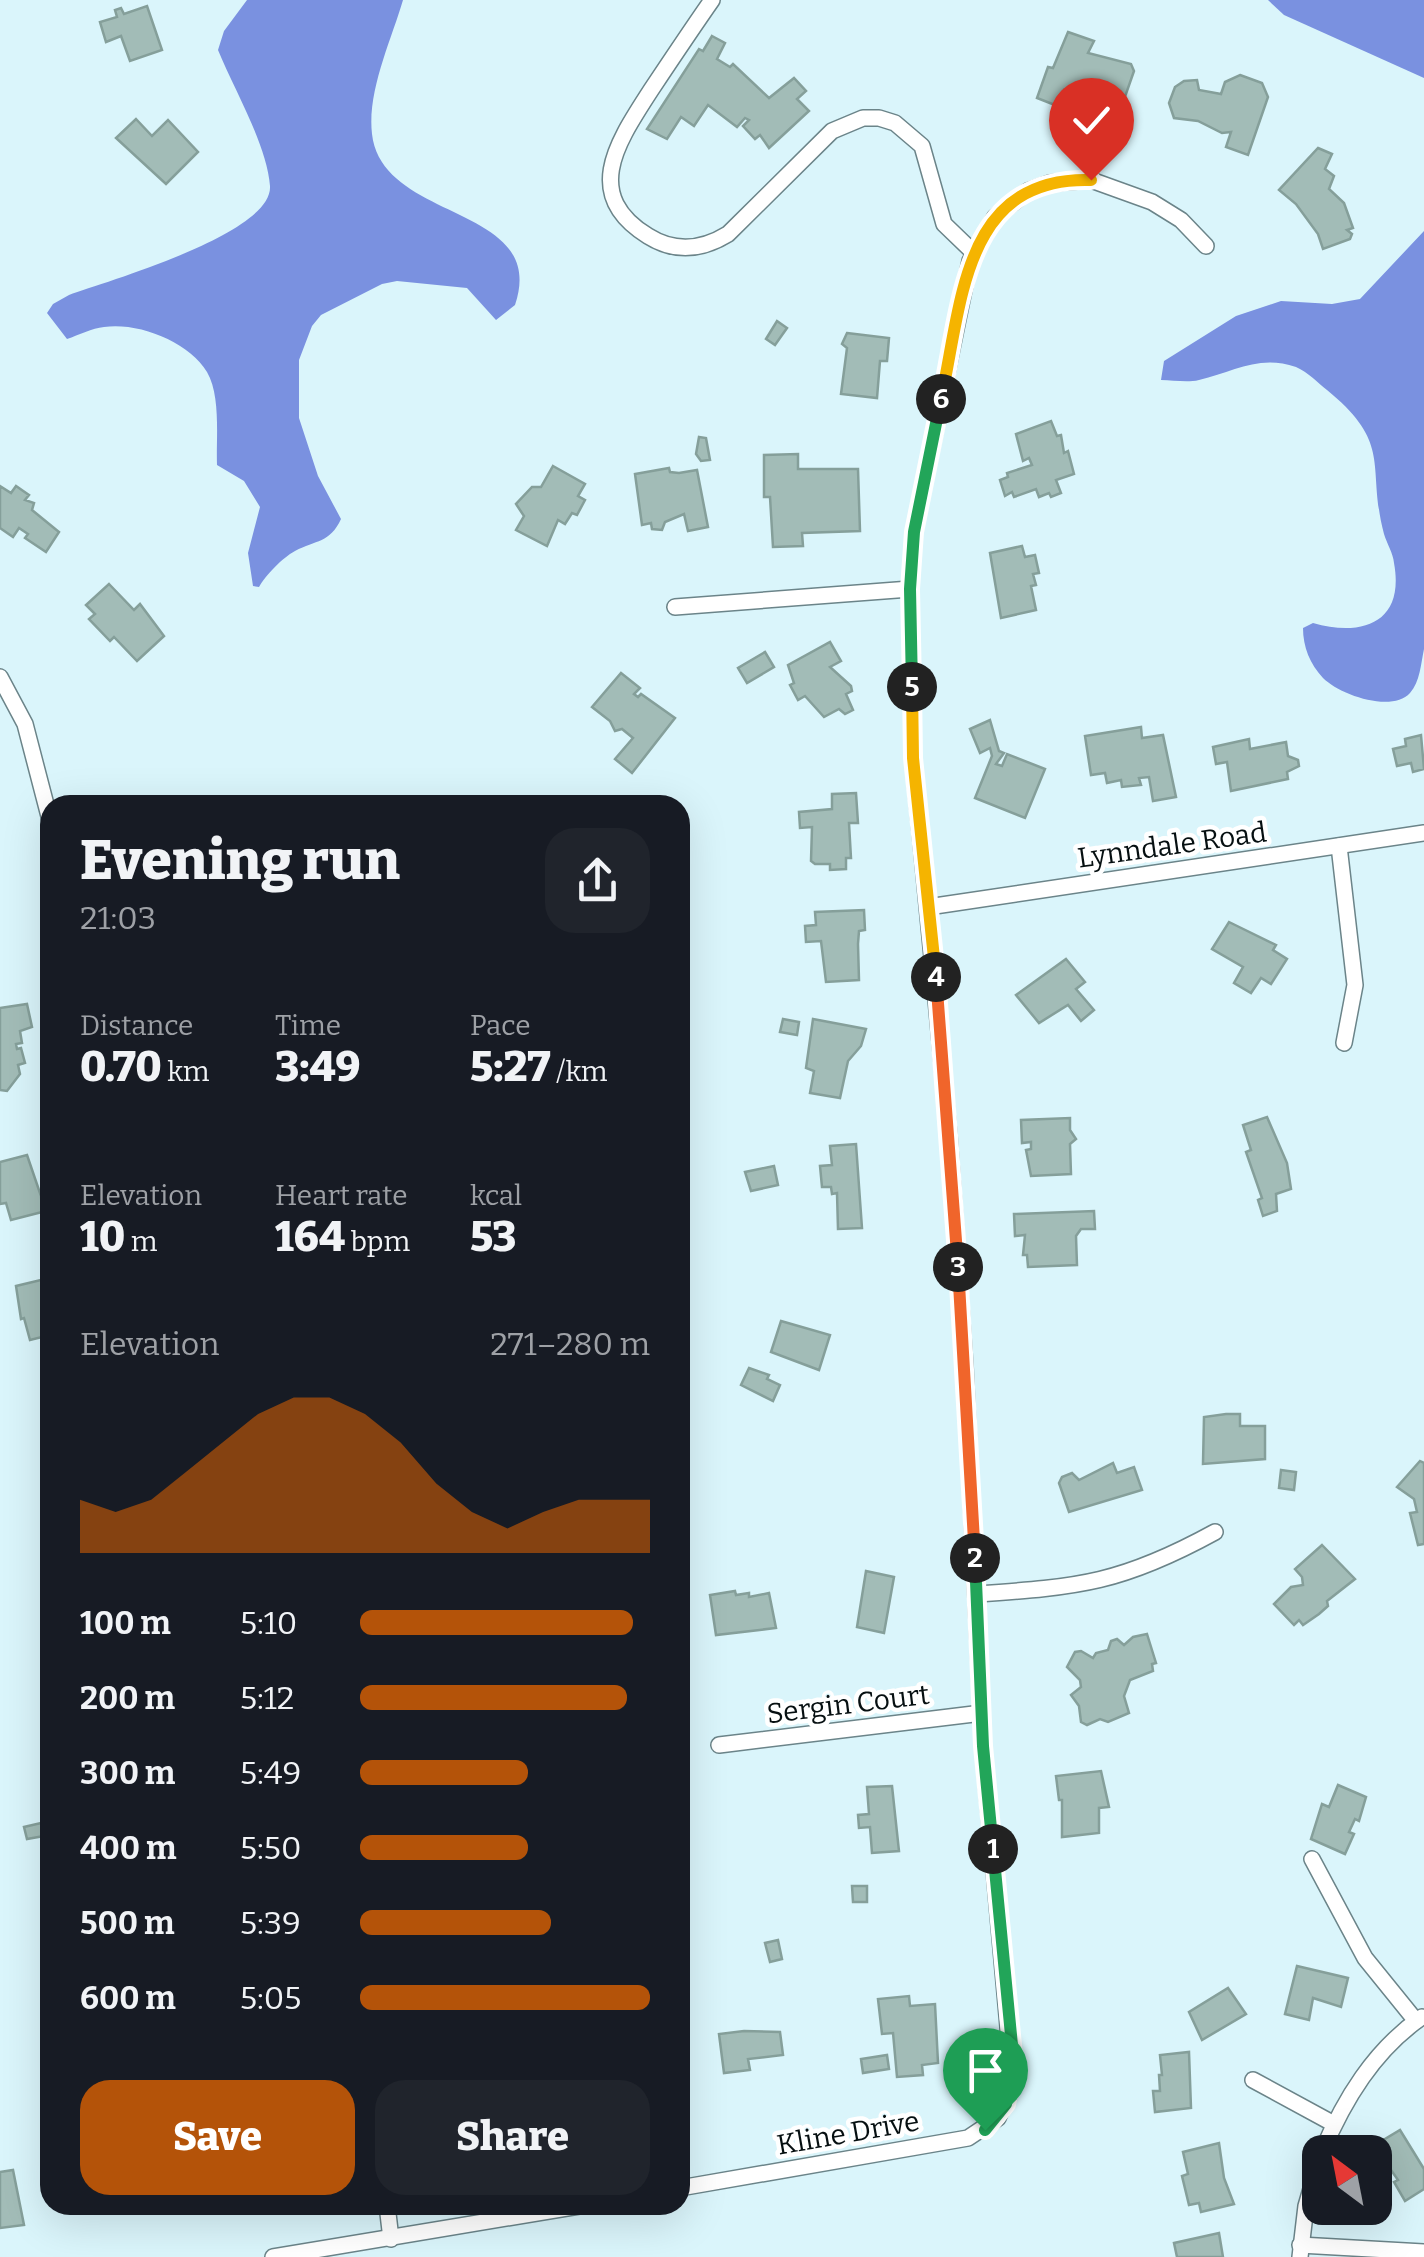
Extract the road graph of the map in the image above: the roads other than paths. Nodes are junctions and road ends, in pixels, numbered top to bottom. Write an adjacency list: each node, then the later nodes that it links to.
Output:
1 (712, 0): 3 (street)
2 (1206, 246): 3 (street)
3 (974, 252): 4 (street, Kline Drive)
4 (910, 589): 5 (street); 10 (street, Kline Drive)
5 (675, 607)
6 (0, 677): 7 (street)
7 (44, 795)
8 (1424, 833): 9 (street, Lynndale Road)
9 (1339, 846): 10 (street, Lynndale Road); 11 (street)
10 (928, 907): 13 (street, Kline Drive)
11 (1344, 1043)
12 (1214, 1532): 13 (street)
13 (977, 1594): 14 (street, Kline Drive)
14 (982, 1713): 15 (street, Sergin Court); 21 (street, Kline Drive)
15 (719, 1745)
16 (1312, 1859): 17 (street)
17 (1420, 2018): 19 (street)
18 (1253, 2080): 19 (street)
19 (1334, 2124): 20 (street)
20 (1329, 2135)
21 (690, 2186)
22 (388, 2215): 25 (street)
23 (527, 2215): 25 (street)
24 (1303, 2225): 26 (street)
25 (391, 2239): 28 (street)
26 (1300, 2251): 27 (street)
27 (1424, 2252)
28 (273, 2257)

